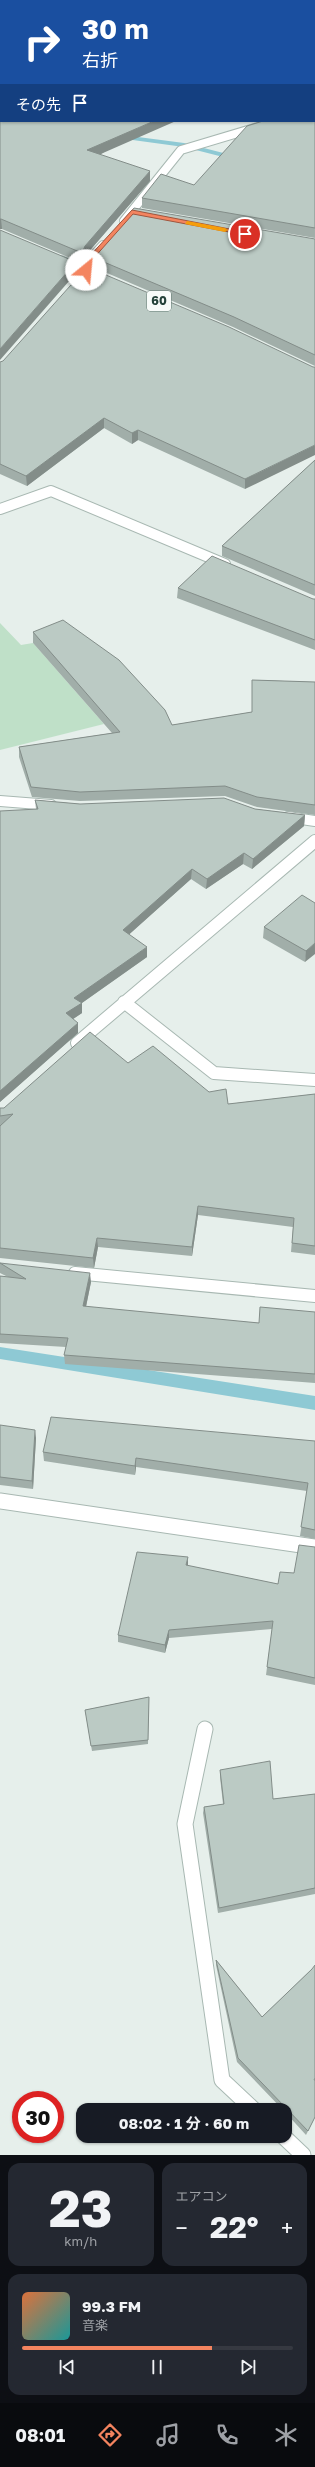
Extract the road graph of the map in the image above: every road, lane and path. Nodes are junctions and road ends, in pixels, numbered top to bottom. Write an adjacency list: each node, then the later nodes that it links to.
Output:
1 (275, 122): 2 (street)
2 (118, 228)
3 (108, 239): 5 (street)
4 (50, 255): 5 (main road)
5 (84, 273): 6 (main road)
6 (108, 279)
7 (0, 509): 8 (street)
8 (234, 568)
9 (0, 801): 10 (street)
10 (65, 807)
11 (278, 816): 12 (street)
12 (315, 821)
13 (315, 841): 14 (street)
14 (124, 1002): 15 (street); 16 (street)
15 (71, 1049)
16 (315, 1080)
17 (63, 1272): 18 (street)
18 (315, 1296)
19 (0, 1501): 20 (street)
20 (315, 1546)
21 (206, 1730): 22 (street)
22 (247, 2103)
23 (290, 2143): 24 (street)
24 (303, 2155)

